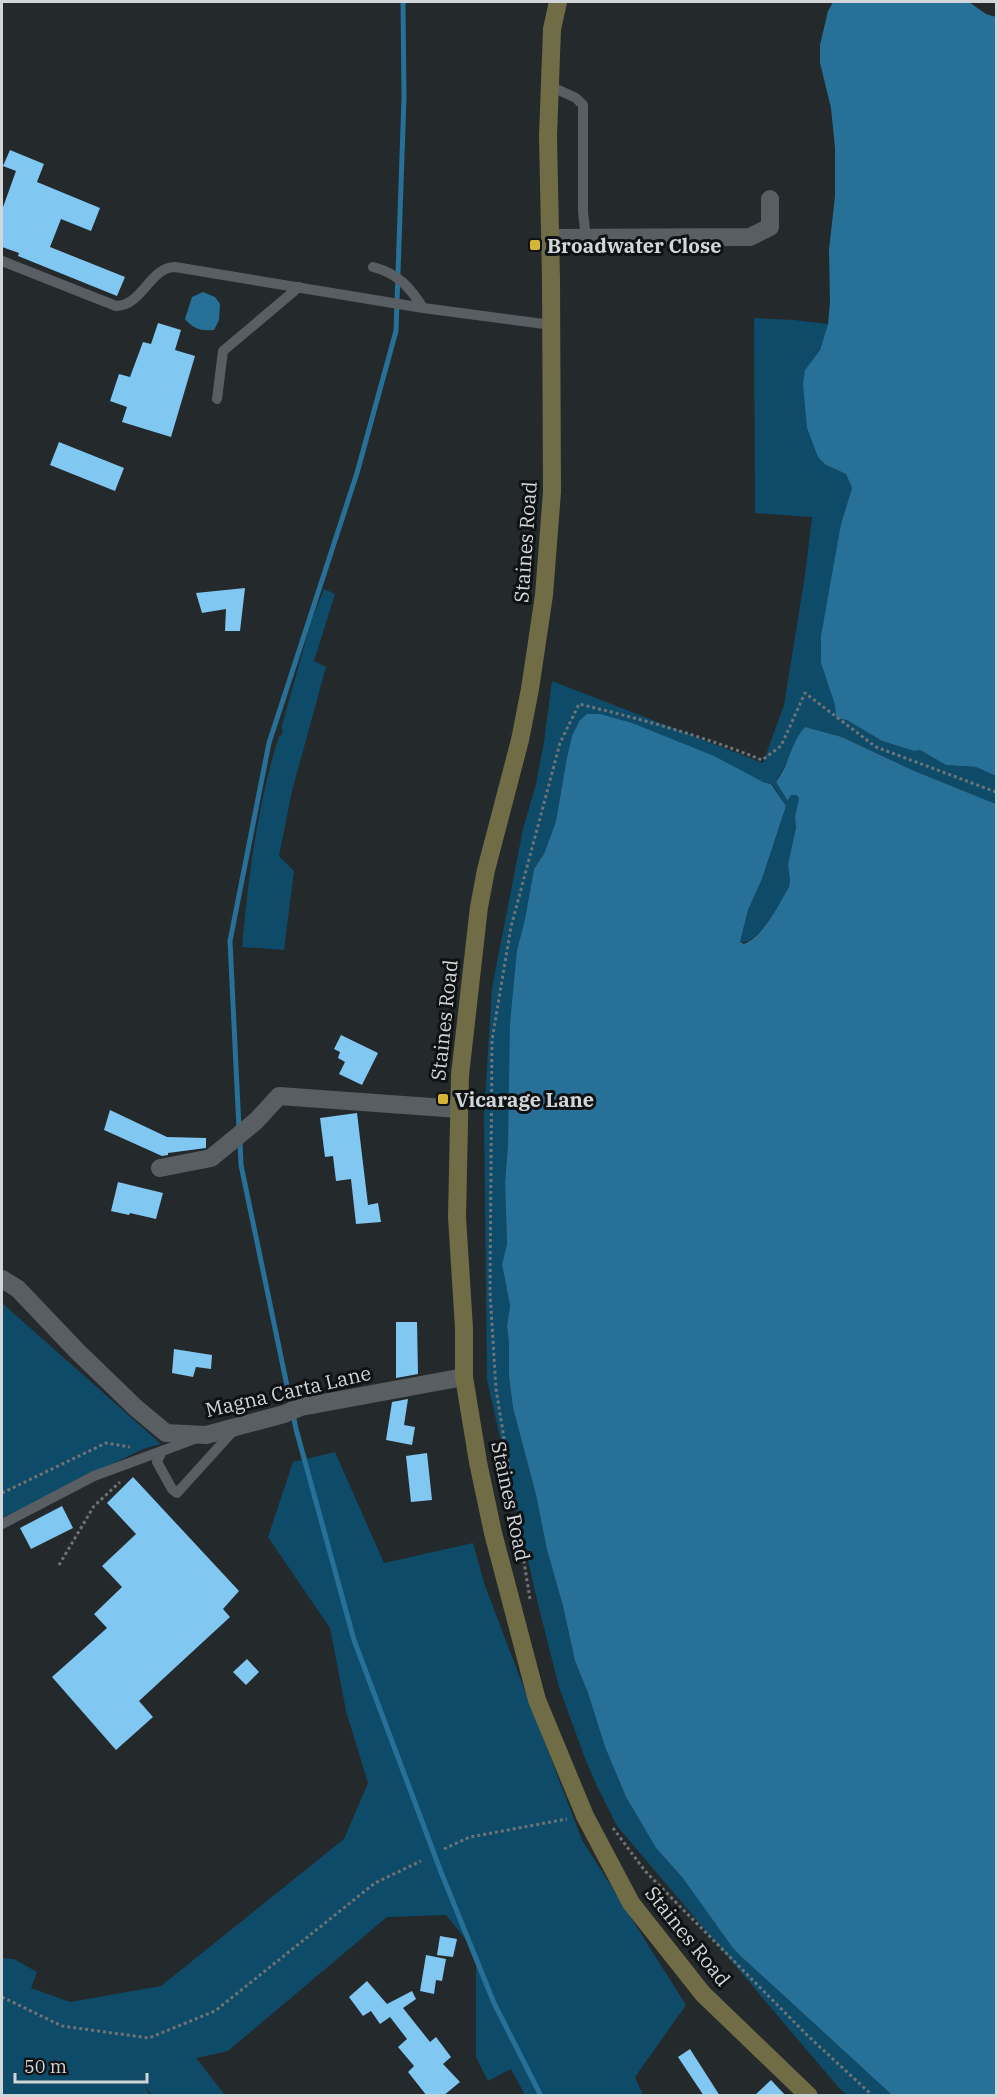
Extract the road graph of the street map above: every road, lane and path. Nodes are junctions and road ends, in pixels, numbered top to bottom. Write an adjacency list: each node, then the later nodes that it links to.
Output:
1 (558, 2): 2 (main road, Staines Road)
2 (550, 86): 4 (main road, Staines Road); 5 (lane)
3 (770, 199): 5 (street)
4 (550, 238): 5 (street); 10 (main road, Staines Road)
5 (586, 238)
6 (2, 261): 8 (lane)
7 (373, 267): 9 (lane)
8 (299, 287): 9 (lane); 11 (lane)
9 (423, 308): 10 (lane)
10 (552, 325): 13 (main road, Staines Road)
11 (217, 399)
12 (996, 792): 24 (path)
13 (459, 1109): 14 (street); 16 (main road, Staines Road)
14 (160, 1168)
15 (2, 1279): 18 (street, Magna Carta Lane)
16 (464, 1377): 17 (street, Magna Carta Lane); 25 (main road, Staines Road)
17 (237, 1426): 18 (street, Magna Carta Lane); 19 (lane)
18 (206, 1435): 19 (lane)
19 (162, 1451): 21 (path); 22 (lane)
20 (120, 1481): 23 (path)
21 (2, 1493)
22 (2, 1524)
23 (59, 1565)
24 (531, 1603)
25 (585, 1816): 27 (path); 30 (main road, Staines Road)
26 (609, 1823): 31 (path)
27 (444, 1849)
28 (421, 1861): 29 (path)
29 (2, 1997)
30 (809, 2096)
31 (873, 2096)

